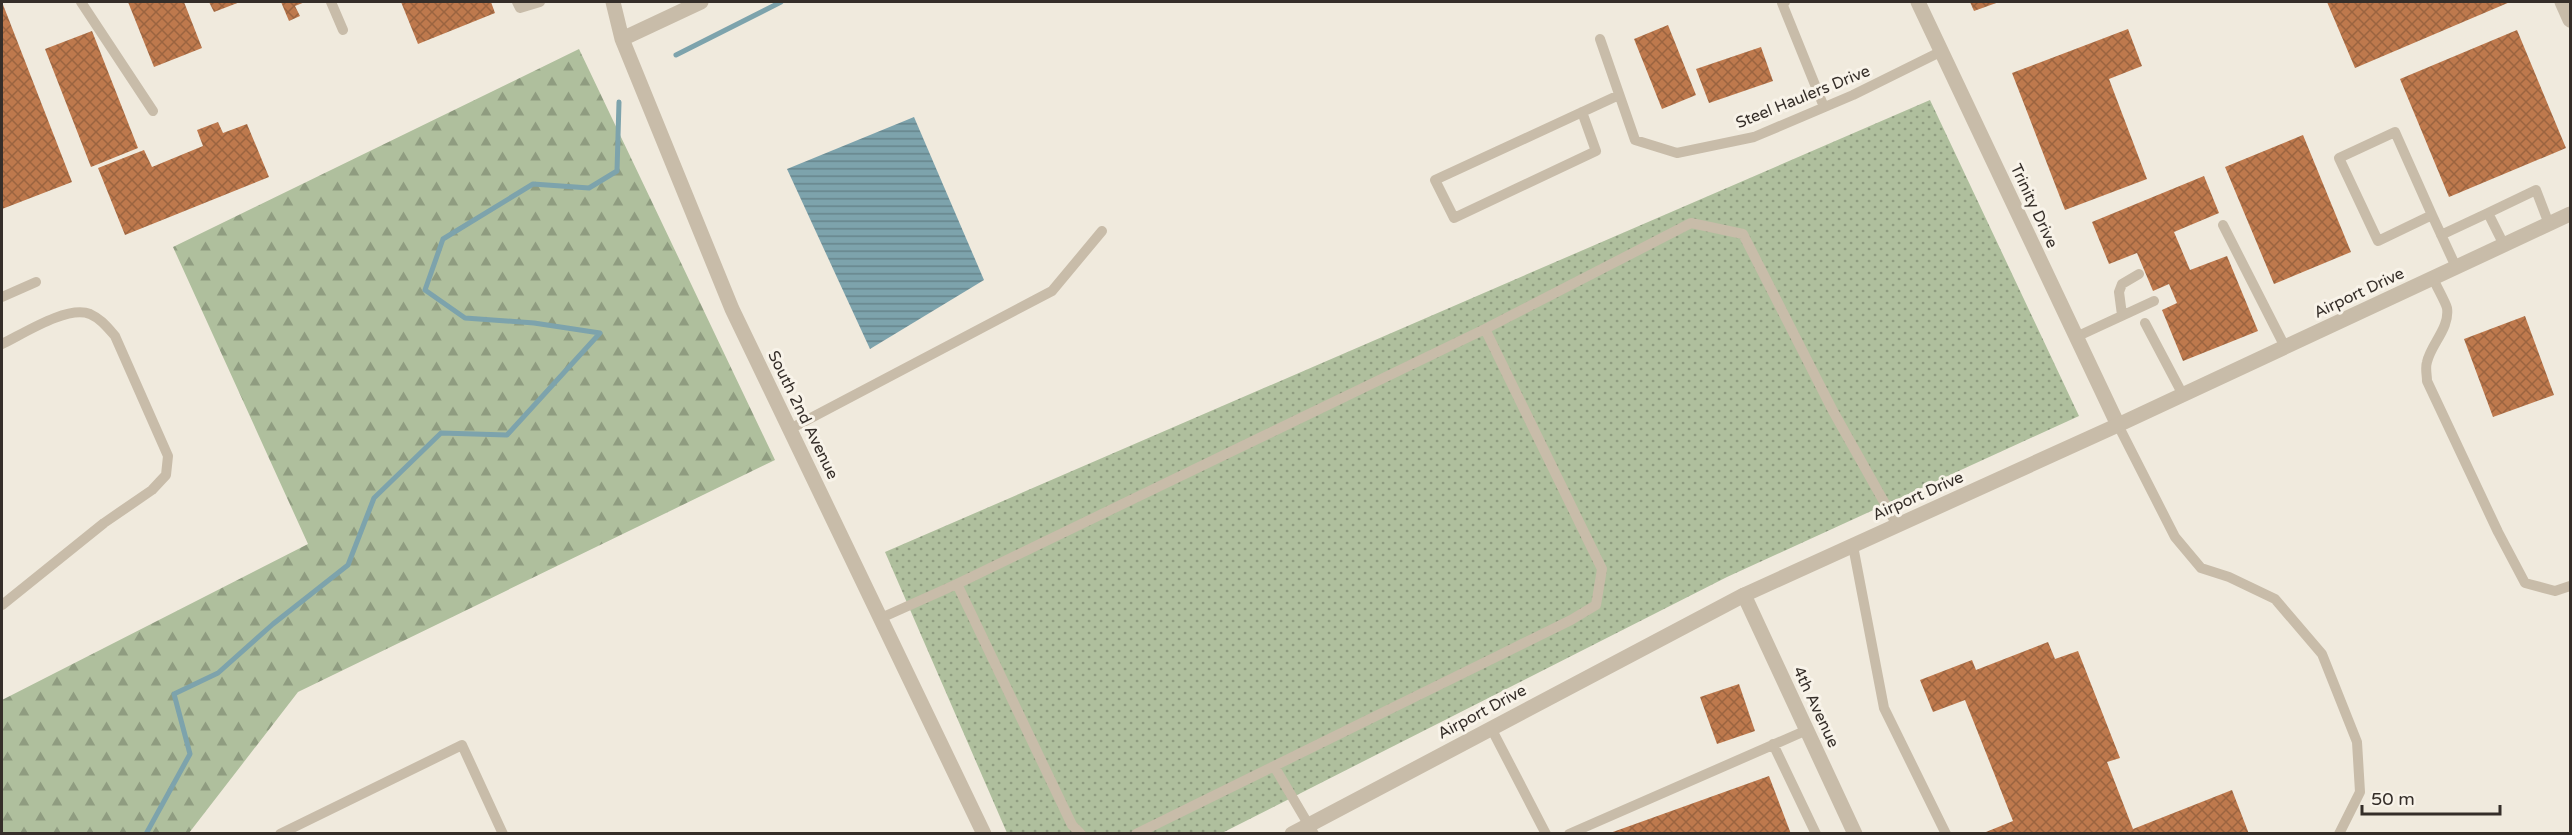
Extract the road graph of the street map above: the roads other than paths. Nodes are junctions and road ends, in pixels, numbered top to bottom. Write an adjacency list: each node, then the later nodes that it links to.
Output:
1 (81, 2): 17 (lane)
2 (331, 2): 11 (lane)
3 (517, 2): 4 (lane)
4 (540, 2)
5 (613, 2): 12 (street, South 2nd Avenue)
6 (701, 2): 12 (street)
7 (1785, 2): 16 (lane)
8 (1918, 2): 14 (street, Trinity Drive)
9 (2562, 2): 10 (street)
10 (2571, 20)
11 (343, 30)
12 (622, 39): 41 (street, South 2nd Avenue)
13 (1600, 39): 15 (lane, Steel Haulers Drive)
14 (1942, 51): 16 (lane, Steel Haulers Drive); 36 (street, Trinity Drive)
15 (1619, 95): 16 (lane, Steel Haulers Drive); 18 (lane)
16 (1824, 107)
17 (153, 111)
18 (1582, 112): 18 (lane)
19 (2488, 213): 22 (lane); 25 (lane); 26 (lane)
20 (2571, 214): 22 (street, Airport Drive)
21 (2432, 215): 21 (lane); 25 (lane)
22 (2550, 224): 26 (street, Airport Drive)
23 (2223, 225): 38 (lane)
24 (1102, 231): 41 (lane)
25 (2441, 235): 27 (lane)
26 (2504, 245): 27 (street, Airport Drive)
27 (2456, 267): 29 (street, Airport Drive)
28 (2139, 274): 33 (lane)
29 (2433, 278): 38 (street, Airport Drive); 45 (lane)
30 (36, 282): 31 (lane)
31 (2, 297)
32 (2154, 301): 33 (lane)
33 (2122, 315): 36 (lane)
34 (2145, 323): 39 (lane)
35 (1485, 329): 42 (lane); 44 (lane); 52 (lane)
36 (2076, 337): 40 (street, Trinity Drive)
37 (2, 344): 47 (lane)
38 (2285, 347): 39 (street, Airport Drive)
39 (2183, 395): 40 (street, Airport Drive)
40 (2118, 425): 42 (street, Airport Drive); 65 (lane)
41 (790, 429): 48 (street, South 2nd Avenue)
42 (1897, 525): 43 (street, Airport Drive)
43 (1852, 546): 46 (street, Airport Drive); 64 (lane)
44 (957, 584): 48 (lane); 57 (lane)
45 (2571, 586)
46 (1744, 595): 49 (street, Airport Drive); 50 (street, 4th Avenue)
47 (2, 605)
48 (881, 618): 56 (street, South 2nd Avenue)
49 (1491, 728): 53 (street, Airport Drive); 60 (lane)
50 (1807, 730): 51 (lane); 63 (street, 4th Avenue)
51 (1773, 744): 61 (lane); 62 (lane)
52 (1274, 766): 53 (lane); 58 (lane)
53 (1311, 829): 59 (street, Airport Drive)
54 (280, 834): 55 (lane)
55 (503, 834)
56 (984, 834)
57 (1081, 834)
58 (1136, 834)
59 (1292, 834)
60 (1546, 834)
61 (1569, 834)
62 (1816, 834)
63 (1855, 834)
64 (1946, 834)
65 (2339, 834)

